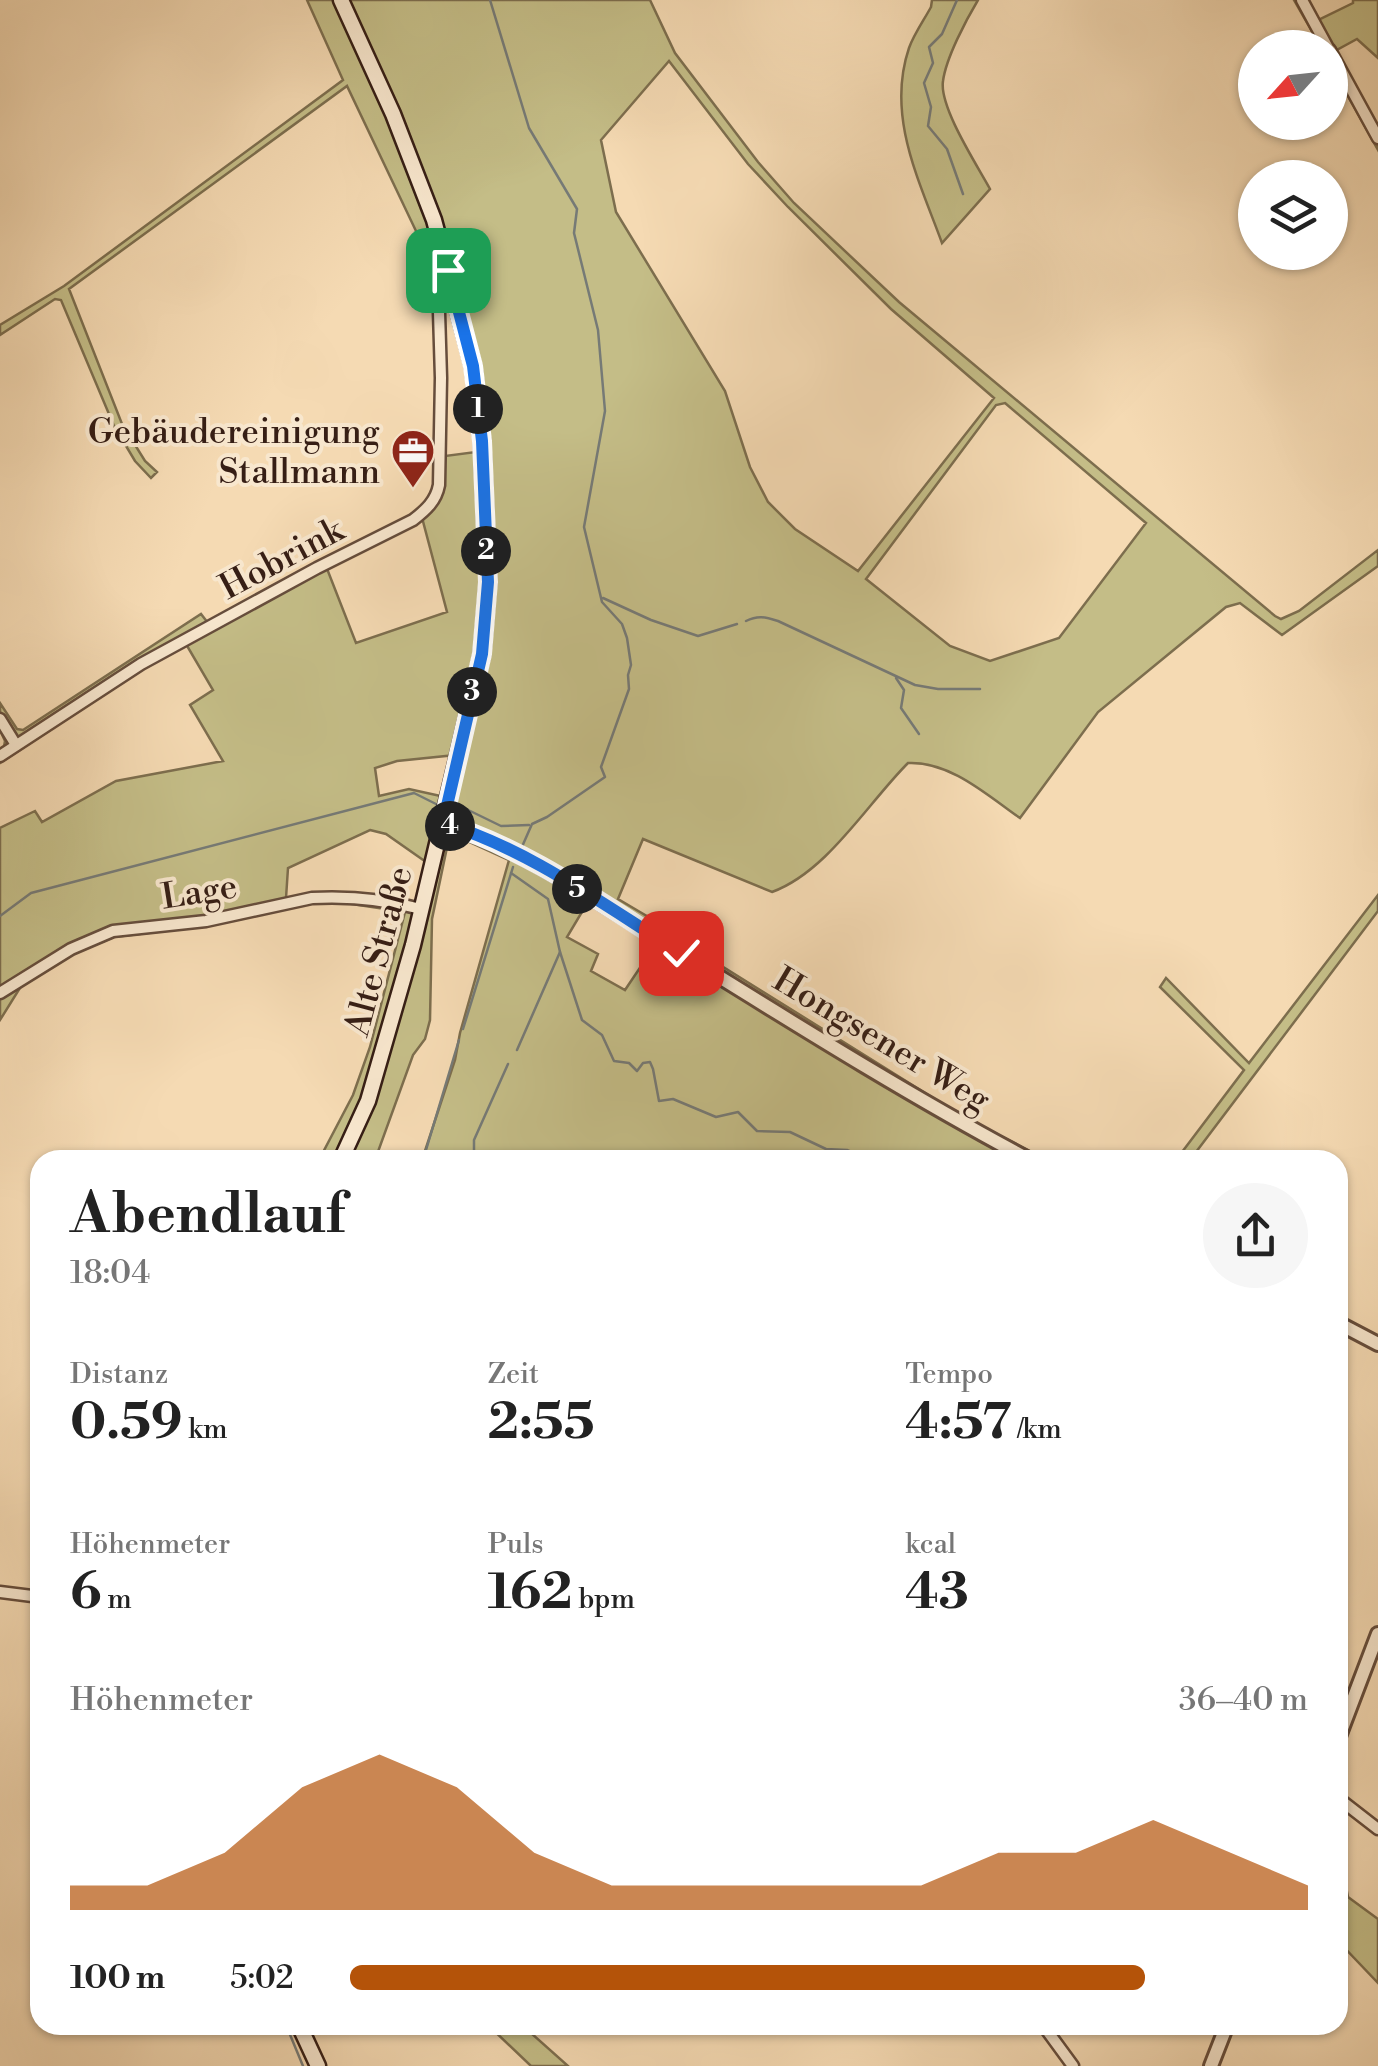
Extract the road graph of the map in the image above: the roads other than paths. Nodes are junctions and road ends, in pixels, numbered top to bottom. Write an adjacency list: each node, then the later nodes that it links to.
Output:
1 (341, 0): 6 (main road, Alte Straße)
2 (1302, 0): 3 (street)
3 (1319, 30)
4 (1348, 84): 5 (street)
5 (1378, 138)
6 (448, 270): 8 (street, Hobrink); 10 (main road, Alte Straße)
7 (0, 719): 8 (street)
8 (16, 745): 9 (street, Hobrink)
9 (0, 756)
10 (443, 823): 11 (main road, Alte Straße); 14 (street, Hongsener Weg)
11 (421, 909): 12 (street, Lage); 13 (main road, Alte Straße)
12 (0, 993)
13 (346, 1150)
14 (1012, 1150)
15 (1348, 1328): 16 (street)
16 (1378, 1344)
17 (0, 1592): 18 (street)
18 (30, 1596)
19 (1378, 1634): 20 (street)
20 (1348, 1713)
21 (1348, 1806): 22 (street)
22 (1378, 1829)
23 (304, 2035): 26 (main road)
24 (1050, 2035): 27 (street)
25 (1224, 2035): 28 (street)
26 (318, 2066)
27 (1073, 2066)
28 (1211, 2066)

